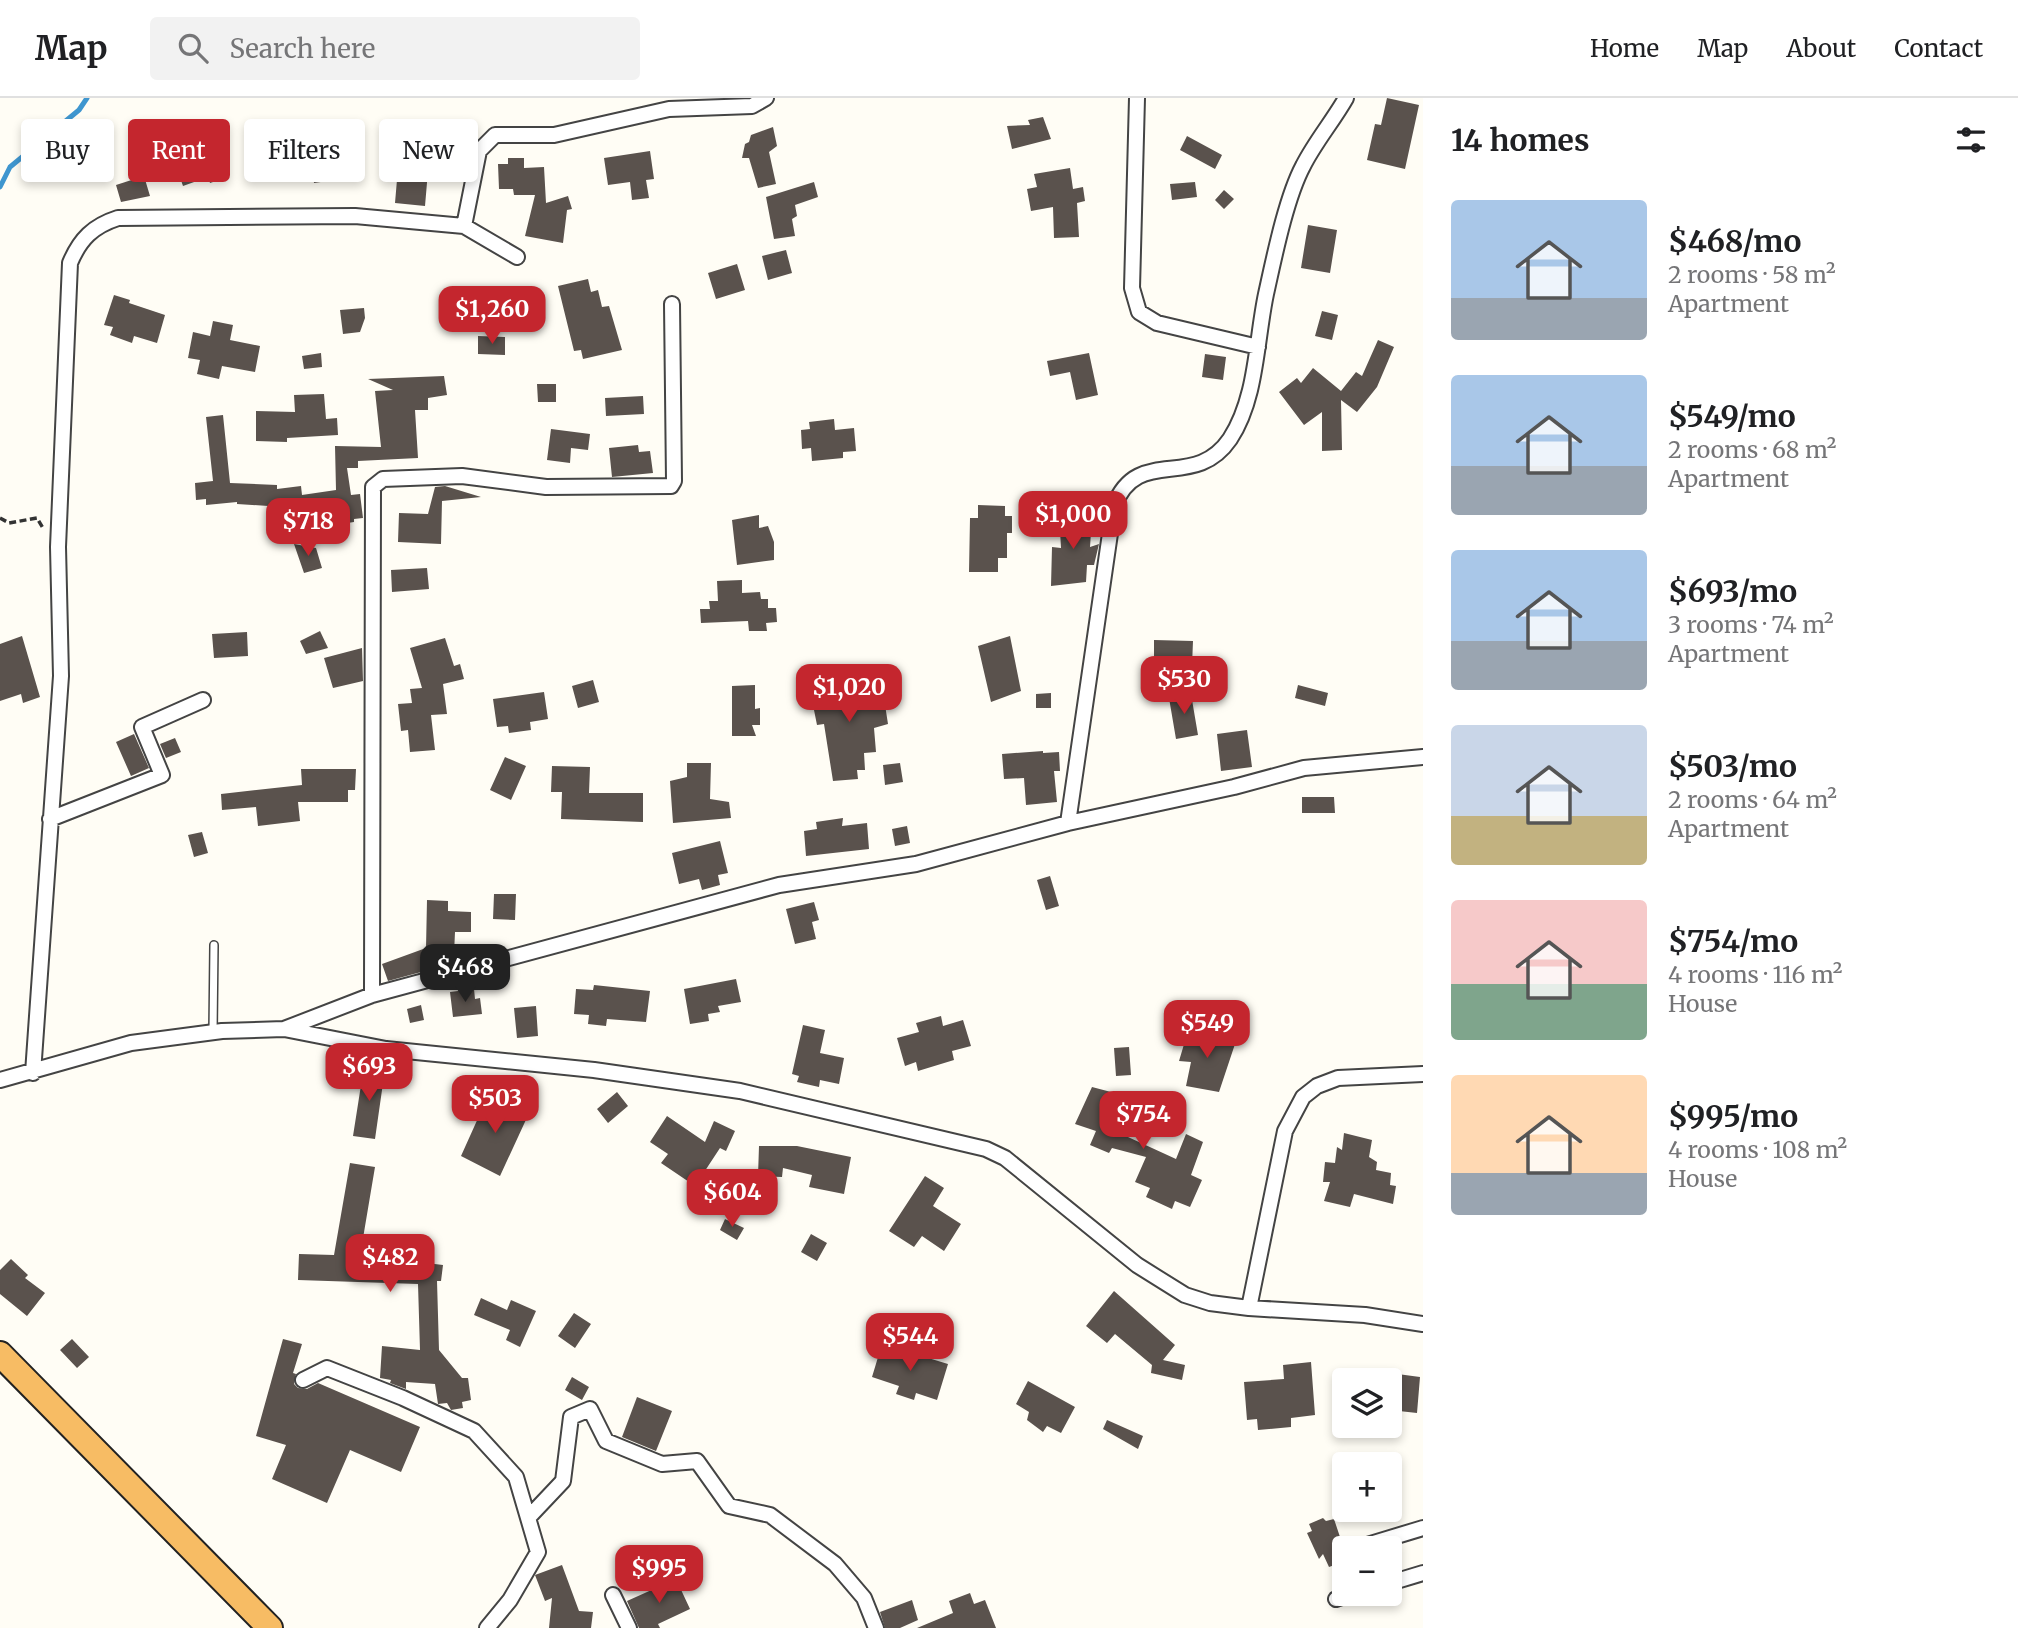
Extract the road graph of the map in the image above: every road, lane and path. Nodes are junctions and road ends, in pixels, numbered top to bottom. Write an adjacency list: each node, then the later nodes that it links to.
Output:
1 (766, 98): 4 (street)
2 (1137, 98): 7 (street)
3 (1346, 98): 7 (street)
4 (464, 226): 5 (street); 9 (street)
5 (517, 257)
6 (672, 304): 15 (street)
7 (1258, 347): 13 (street)
8 (0, 518): 9 (path)
9 (58, 547): 12 (street)
10 (203, 700): 12 (street)
11 (1423, 757): 13 (street)
12 (50, 819): 18 (street)
13 (1068, 823): 15 (street)
14 (214, 945): 17 (lane)
15 (372, 995): 16 (street)
16 (284, 1029): 17 (street); 21 (street)
17 (213, 1032): 18 (street)
18 (33, 1073): 20 (street)
19 (1423, 1074): 21 (street)
20 (0, 1080)
21 (1249, 1308): 22 (street)
22 (1423, 1324)
23 (0, 1354): 31 (highway)
24 (303, 1380): 25 (street)
25 (528, 1518): 32 (street); 34 (street)
26 (1423, 1528): 27 (street)
27 (1397, 1536)
28 (1423, 1573): 29 (street)
29 (1402, 1579)
30 (612, 1595): 33 (street)
31 (270, 1628)
32 (487, 1628)
33 (629, 1628)
34 (876, 1628)

